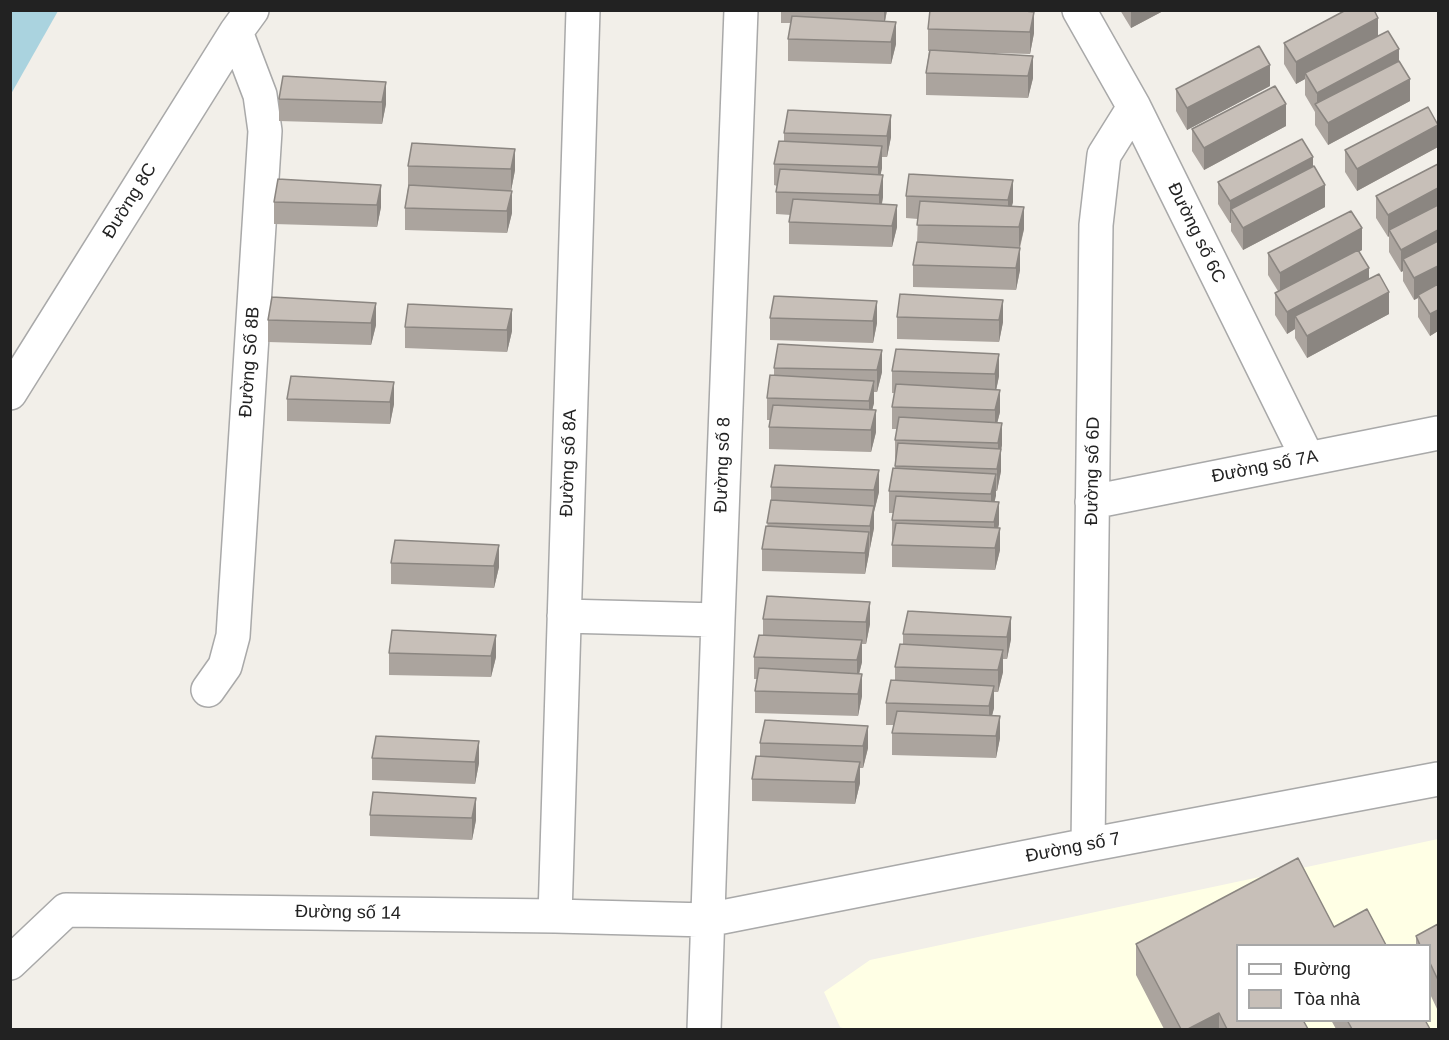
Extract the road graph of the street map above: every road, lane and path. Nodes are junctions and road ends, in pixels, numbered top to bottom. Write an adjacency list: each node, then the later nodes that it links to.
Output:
1 (583, 10): 10 (street, Đường số 8A)
2 (741, 10): 11 (street, Đường số 8)
3 (1079, 10): 5 (street, Đường số 6C)
4 (244, 21): 6 (street, Đường 8C); 12 (street, Đường Số 8B)
5 (1134, 107): 8 (street, Đường số 6C); 9 (street, Đường số 6D)
6 (10, 393)
7 (1438, 433): 8 (street, Đường số 7A)
8 (1308, 459): 9 (street, Đường số 7A)
9 (1092, 502): 14 (street, Đường số 6D)
10 (564, 616): 11 (street); 15 (street, Đường số 8A)
11 (718, 620): 16 (street, Đường số 8)
12 (208, 690)
13 (1438, 779): 14 (street, Đường số 7)
14 (1088, 845): 16 (street, Đường số 7)
15 (555, 916): 16 (street, Đường số 14); 17 (street, Đường số 14)
16 (707, 920): 18 (street, Đường số 8)
17 (10, 963)
18 (704, 1029)

